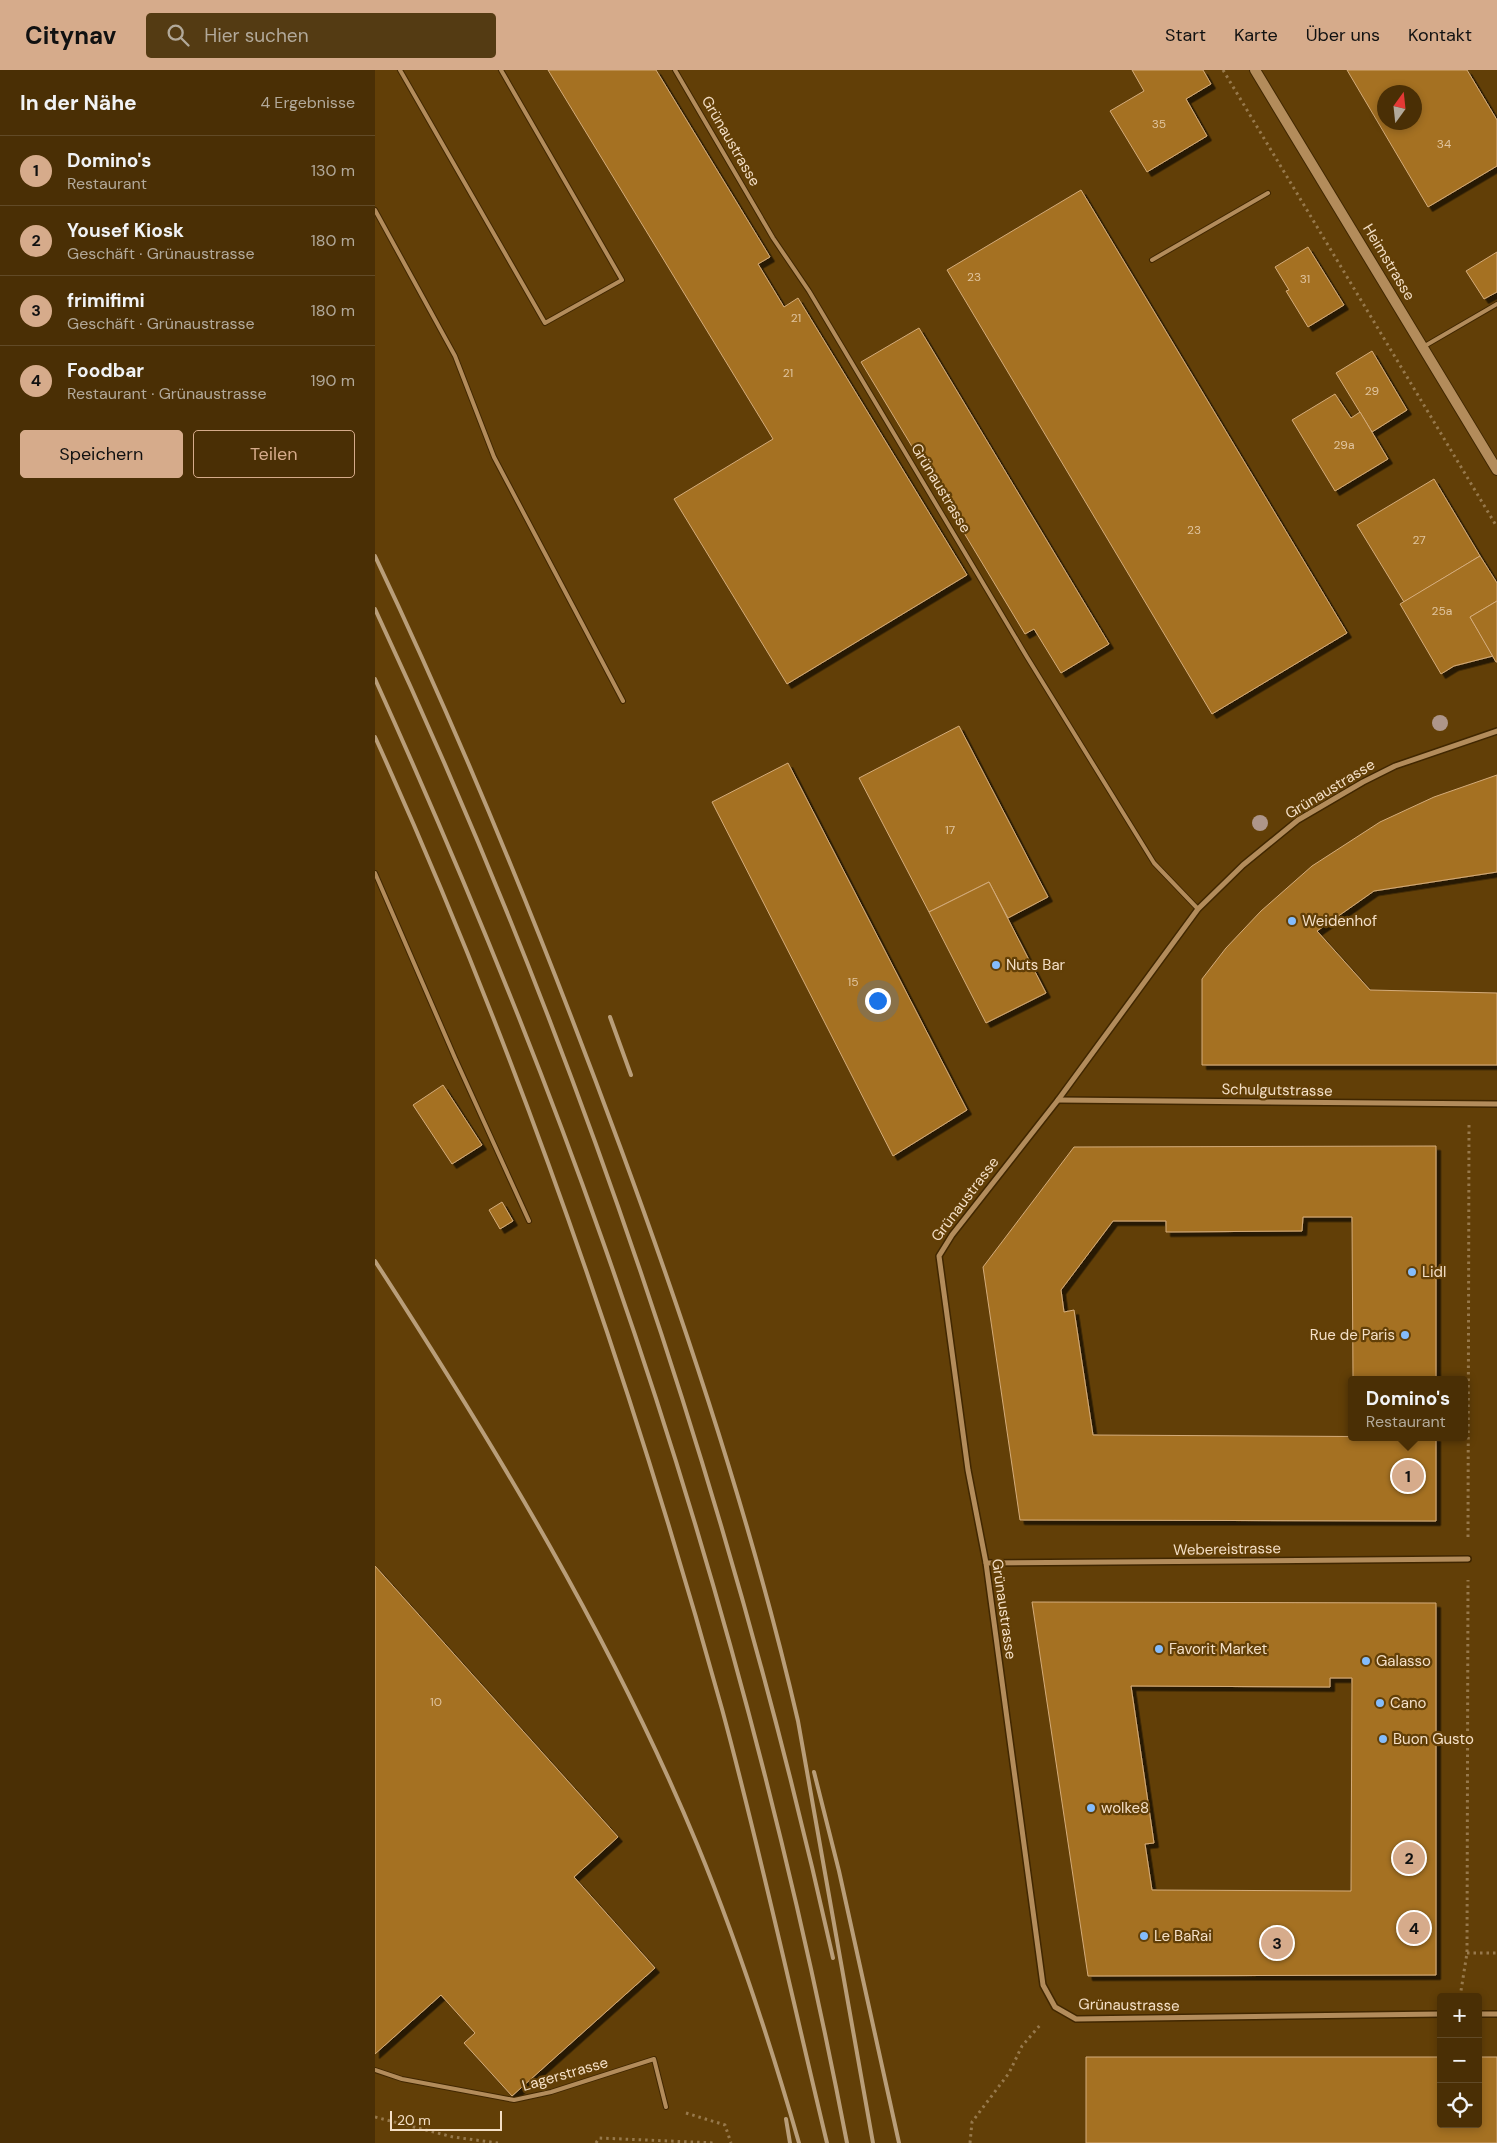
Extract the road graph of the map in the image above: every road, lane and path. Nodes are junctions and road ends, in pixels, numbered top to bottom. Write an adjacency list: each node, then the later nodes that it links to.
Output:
1 (400, 70): 2 (lane)
2 (501, 70)
3 (675, 70): 16 (lane, Grünaustrasse)
4 (1223, 70): 12 (path)
5 (1255, 70): 10 (street, Heimstrasse)
6 (1268, 193): 8 (lane)
7 (375, 210): 13 (lane)
8 (1152, 260)
9 (1497, 304): 10 (lane)
10 (1423, 347): 11 (street, Heimstrasse)
11 (1497, 470)
12 (1497, 528)
13 (623, 701)
14 (1497, 731): 16 (street, Grünaustrasse)
15 (375, 873): 19 (lane)
16 (1199, 909): 17 (street, Grünaustrasse)
17 (1058, 1100): 18 (street, Schulgutstrasse); 21 (street, Grünaustrasse)
18 (1497, 1104)
19 (529, 1221)
20 (1468, 1559): 21 (street, Webereistrasse)
21 (986, 1563): 24 (street, Grünaustrasse)
22 (1467, 1953): 23 (path)
23 (1497, 1953)
24 (1055, 2007): 25 (street, Grünaustrasse); 35 (path)
25 (1437, 2014)
26 (1482, 2014): 27 (street)
27 (1497, 2014)
28 (375, 2070): 29 (lane, Lagerstrasse)
29 (666, 2107): 34 (path)
30 (375, 2117): 31 (path)
31 (498, 2143)
32 (596, 2143): 33 (path)
33 (715, 2143)
34 (731, 2143)
35 (969, 2143)

